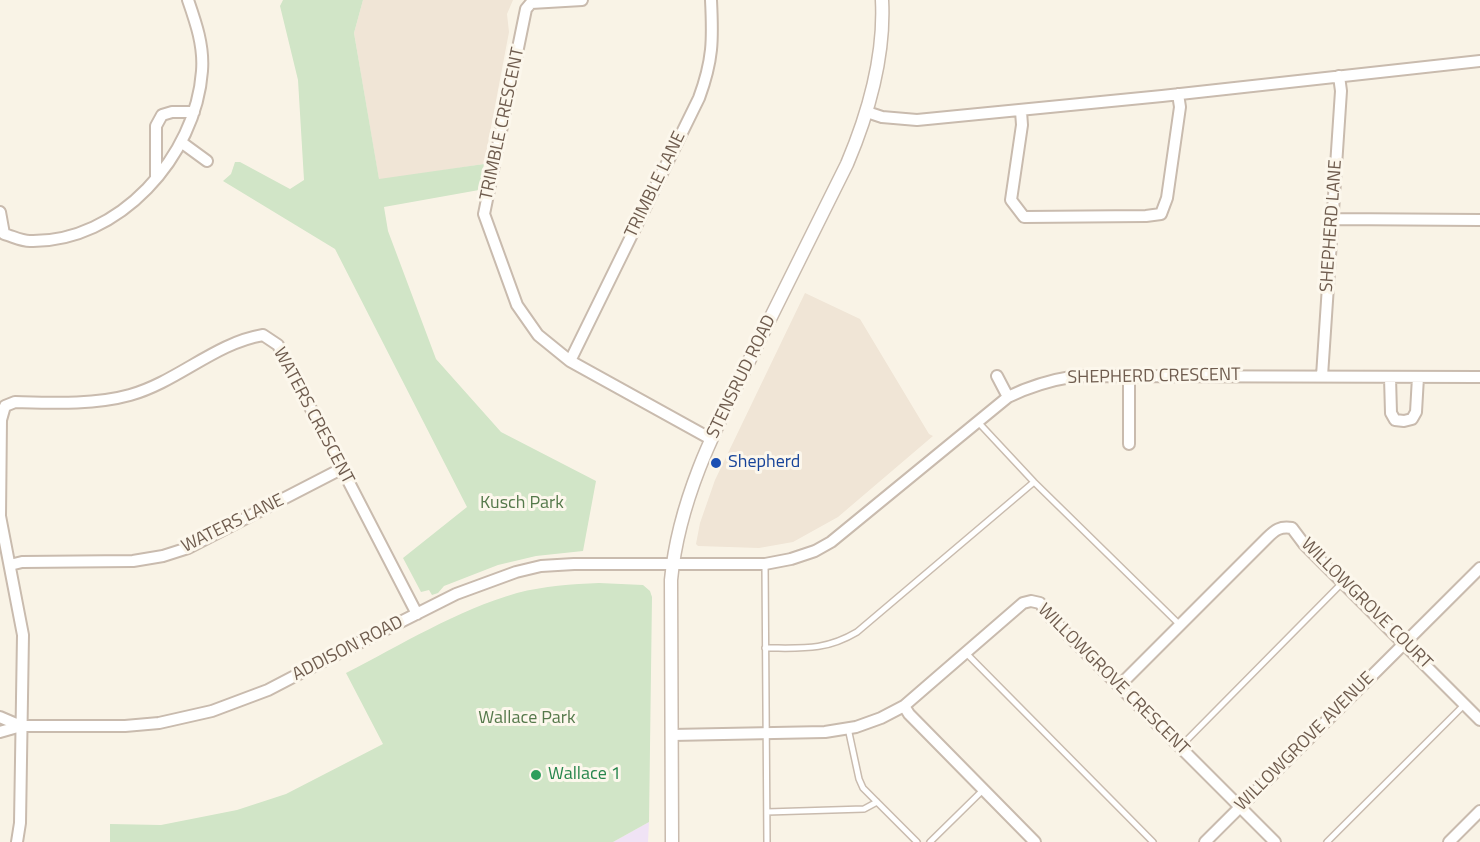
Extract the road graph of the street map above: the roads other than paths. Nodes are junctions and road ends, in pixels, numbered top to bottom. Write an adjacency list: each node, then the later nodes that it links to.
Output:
1 (188, 0): 9 (street)
2 (582, 0): 17 (street, TRIMBLE CRESCENT)
3 (711, 0): 17 (street, TRIMBLE LANE)
4 (882, 0): 10 (street, STENSRUD ROAD)
5 (1480, 61): 6 (street)
6 (1339, 76): 7 (street); 15 (street, SHEPHERD LANE)
7 (1178, 94): 8 (street); 8 (street)
8 (1021, 111): 10 (street)
9 (194, 112): 11 (street); 13 (street)
10 (867, 112): 26 (street, STENSRUD ROAD)
11 (181, 142): 12 (street); 13 (street)
12 (207, 161)
13 (156, 178): 14 (street)
14 (0, 212)
15 (1333, 219): 16 (street); 20 (street, SHEPHERD LANE)
16 (1480, 220)
17 (570, 361): 26 (street, TRIMBLE CRESCENT)
18 (997, 376): 24 (street)
19 (1129, 376): 20 (street, SHEPHERD CRESCENT); 24 (street, SHEPHERD CRESCENT); 27 (street)
20 (1322, 376): 22 (street, SHEPHERD CRESCENT)
21 (1480, 377): 23 (street, SHEPHERD CRESCENT)
22 (1390, 378): 23 (street, SHEPHERD CRESCENT); 23 (street)
23 (1418, 378)
24 (1008, 397): 25 (street, SHEPHERD CRESCENT)
25 (977, 421): 29 (lane); 31 (street, SHEPHERD CRESCENT)
26 (711, 439): 30 (street, STENSRUD ROAD)
27 (1129, 444)
28 (343, 468): 32 (street, WATERS LANE); 32 (street, WATERS CRESCENT); 35 (street, WATERS CRESCENT)
29 (1034, 482): 36 (lane); 38 (lane)
30 (672, 564): 31 (street, SHEPHERD CRESCENT); 35 (street, ADDISON ROAD); 49 (street, STENSRUD ROAD)
31 (765, 564): 38 (lane)
32 (10, 565): 45 (street, WATERS CRESCENT)
33 (1480, 568): 37 (street, WILLOWGROVE AVENUE)
34 (1343, 582): 36 (street, WILLOWGROVE COURT); 37 (street, WILLOWGROVE COURT); 50 (lane)
35 (417, 614): 45 (street, ADDISON ROAD)
36 (1180, 626): 40 (street, WILLOWGROVE COURT)
37 (1404, 643): 41 (street, WILLOWGROVE COURT); 53 (street, WILLOWGROVE AVENUE)
38 (765, 648): 48 (lane)
39 (965, 652): 40 (street, WILLOWGROVE CRESCENT); 42 (street, WILLOWGROVE CRESCENT); 62 (lane)
40 (1120, 685): 50 (street, WILLOWGROVE CRESCENT)
41 (1465, 704): 44 (street, WILLOWGROVE COURT); 65 (lane)
42 (904, 706): 46 (street, WILLOWGROVE CRESCENT); 51 (street)
43 (0, 717): 45 (street, ADDISON ROAD)
44 (1480, 720)
45 (21, 726): 47 (street, ADDISON ROAD); 56 (street, WATERS CRESCENT)
46 (848, 728): 48 (street, WILLOWGROVE CRESCENT); 52 (lane)
47 (0, 732)
48 (767, 732): 49 (street, WILLOWGROVE CRESCENT); 55 (lane)
49 (672, 735): 57 (street, STENSRUD ROAD)
50 (1180, 747): 53 (street, WILLOWGROVE CRESCENT)
51 (983, 790): 60 (lane); 61 (street)
52 (877, 802): 55 (lane); 59 (lane)
53 (1240, 808): 63 (street, WILLOWGROVE AVENUE); 64 (street, WILLOWGROVE CRESCENT)
54 (1480, 811): 66 (street)
55 (767, 812): 58 (lane)
56 (17, 842)
57 (672, 842)
58 (767, 842)
59 (917, 842)
60 (930, 842)
61 (1035, 842)
62 (1153, 842)
63 (1205, 842)
64 (1275, 842)
65 (1327, 842)
66 (1449, 842)

